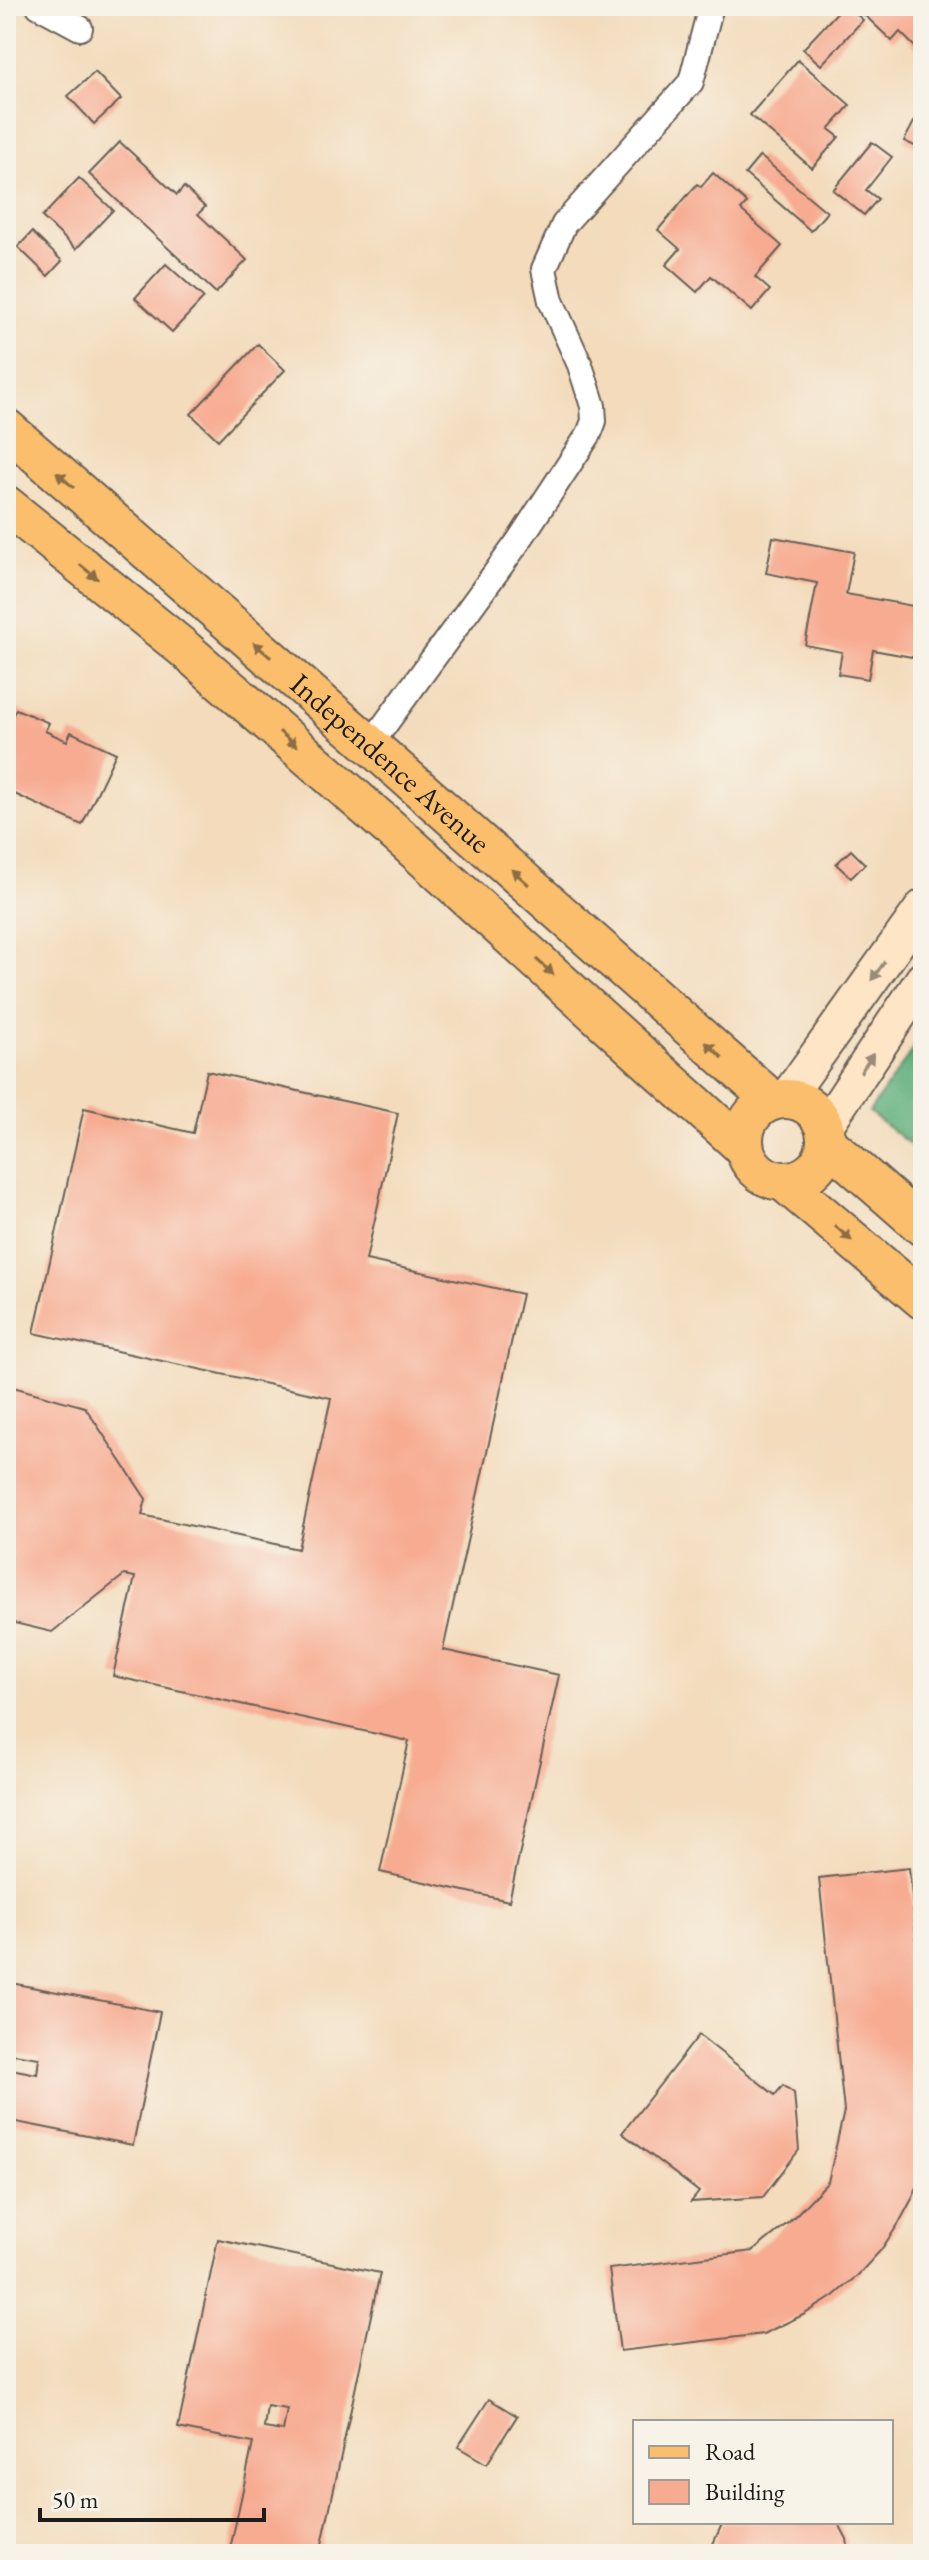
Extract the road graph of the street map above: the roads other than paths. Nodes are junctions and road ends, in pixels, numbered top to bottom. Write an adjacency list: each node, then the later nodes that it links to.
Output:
1 (39, 6): 3 (street)
2 (711, 6): 6 (street)
3 (80, 28)
4 (6, 428): 6 (main road, Independence Avenue, one-way to 4)
5 (6, 505): 11 (main road, Independence Avenue, one-way to 11)
6 (370, 745): 9 (main road, Independence Avenue, one-way to 6)
7 (923, 907): 9 (street, one-way to 9)
8 (923, 979): 10 (street, one-way to 8)
9 (779, 1100): 10 (main road); 11 (main road)
10 (825, 1135): 12 (main road); 13 (main road)
11 (744, 1148): 12 (main road)
12 (784, 1182): 14 (main road, one-way to 14)
13 (923, 1227)
14 (923, 1300)

